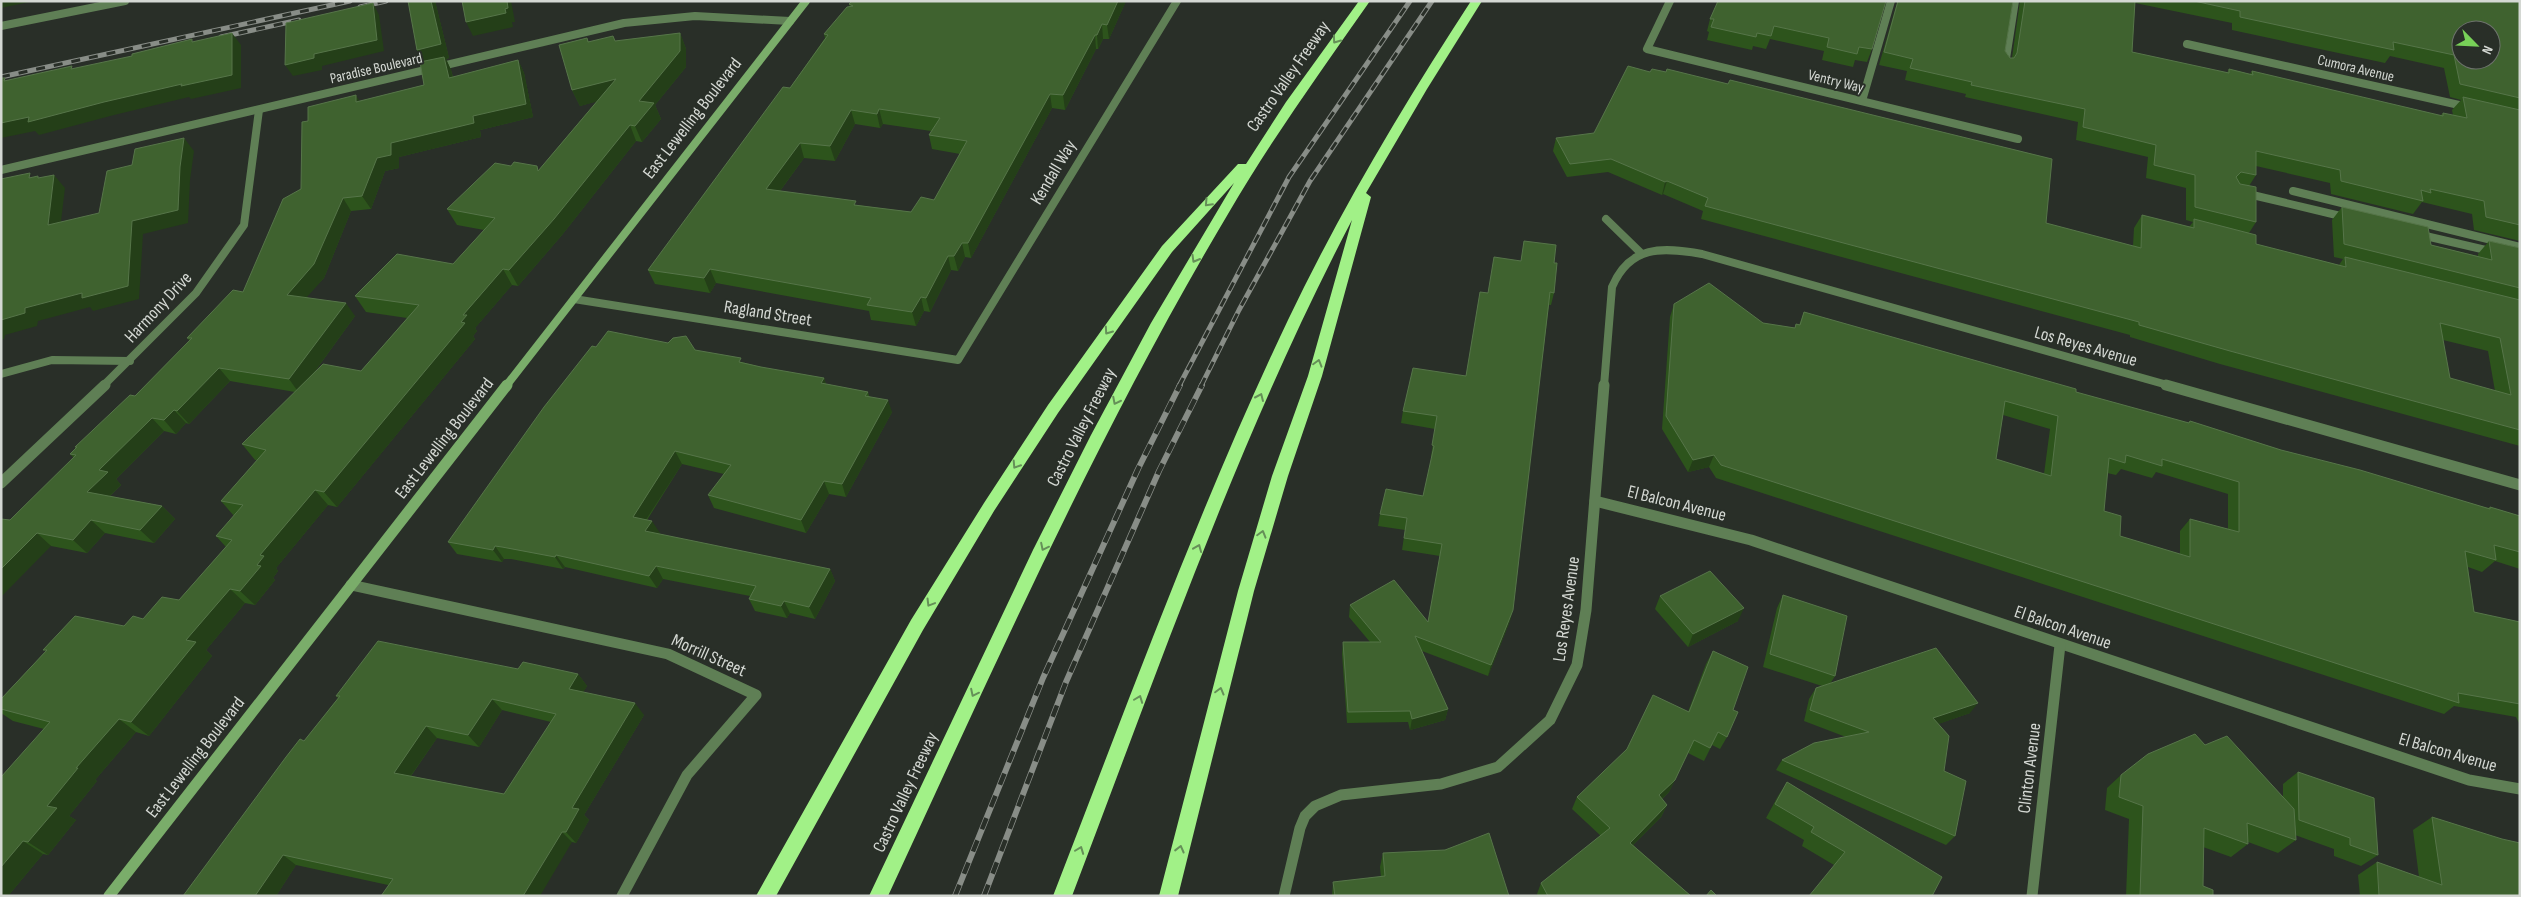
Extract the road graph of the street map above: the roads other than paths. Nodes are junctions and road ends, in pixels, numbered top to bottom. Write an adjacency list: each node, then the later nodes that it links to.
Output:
1 (125, 1): 10 (street)
2 (806, 1): 9 (main road, East Lewelling Boulevard)
3 (1177, 1): 29 (street, Kendall Way)
4 (1365, 1): 17 (highway, Castro Valley Freeway, one-way to 17)
5 (1477, 1): 18 (highway)
6 (1670, 1): 13 (street, Ventry Way)
7 (1891, 1): 13 (street)
8 (2015, 1): 12 (street)
9 (790, 21): 15 (street, Paradise Boulevard); 28 (main road, East Lewelling Boulevard)
10 (1, 26)
11 (2187, 44): 14 (street, Cumora Avenue)
12 (2005, 65)
13 (1862, 101): 16 (street, Ventry Way)
14 (2472, 108)
15 (260, 110): 19 (street, Paradise Boulevard); 30 (street, Harmony Drive)
16 (2018, 139)
17 (1265, 142): 40 (highway, one-way to 40); 41 (highway, Castro Valley Freeway, one-way to 41)
18 (1373, 169): 42 (highway, one-way to 18); 43 (highway, one-way to 18)
19 (1, 170)
20 (2233, 191): 23 (street)
21 (2293, 191): 25 (street)
22 (1606, 219): 26 (street)
23 (2358, 220)
24 (2405, 231): 27 (street)
25 (2520, 247)
26 (1642, 254): 33 (street, Los Reyes Avenue); 34 (street, Los Reyes Avenue)
27 (2520, 258)
28 (574, 299): 29 (street, Ragland Street); 35 (main road, East Lewelling Boulevard)
29 (958, 360)
30 (130, 361): 31 (street); 32 (street, Harmony Drive)
31 (1, 374)
32 (1, 483)
33 (2520, 486)
34 (1595, 501): 36 (street, El Balcon Avenue); 44 (street, Los Reyes Avenue)
35 (351, 585): 38 (main road, East Lewelling Boulevard); 39 (street, Morrill Street)
36 (2060, 645): 37 (street, El Balcon Avenue); 45 (street, Clinton Avenue)
37 (2520, 789)
38 (109, 896)
39 (622, 896)
40 (765, 896)
41 (878, 896)
42 (1062, 896)
43 (1168, 896)
44 (1284, 896)
45 (2032, 896)

